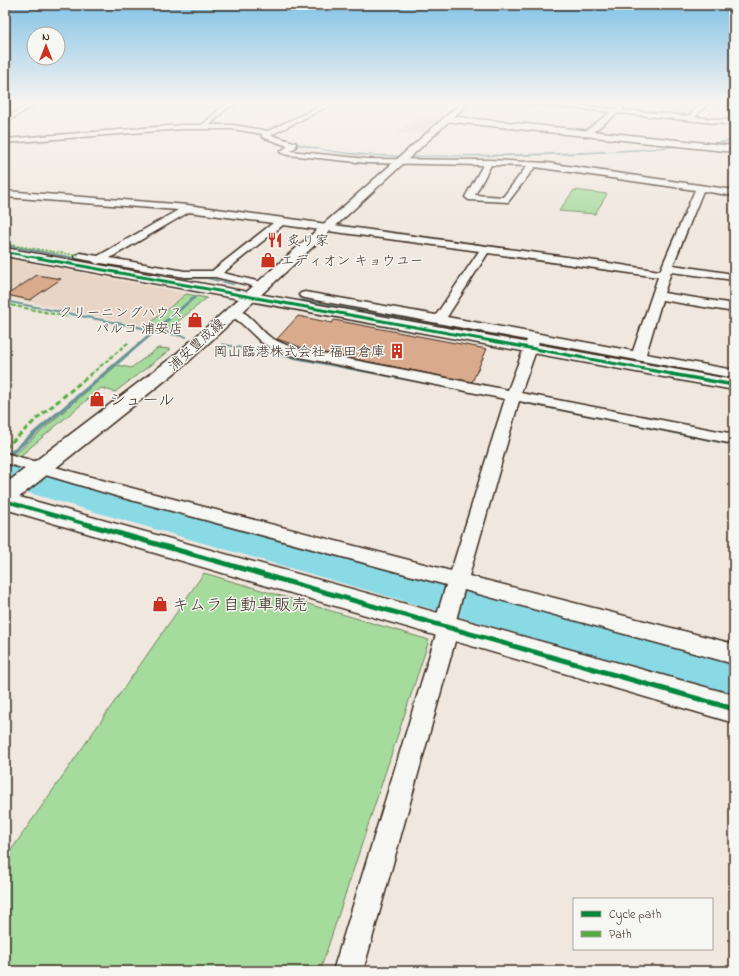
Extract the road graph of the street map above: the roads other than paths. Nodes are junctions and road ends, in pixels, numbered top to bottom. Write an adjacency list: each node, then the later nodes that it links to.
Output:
1 (290, 148): 5 (street)
2 (416, 148): 5 (main road, 浦安豊成線)
3 (720, 148): 4 (street)
4 (734, 149)
5 (404, 158): 6 (street); 13 (main road, 浦安豊成線)
6 (488, 162): 7 (street); 7 (street)
7 (533, 164): 8 (street)
8 (700, 188): 9 (street); 18 (street)
9 (734, 193)
10 (6, 194): 11 (street)
11 (187, 209): 12 (street); 16 (street)
12 (281, 222): 13 (street); 19 (street)
13 (325, 228): 14 (street); 21 (main road, 浦安豊成線)
14 (485, 250): 18 (street); 27 (street)
15 (5, 252): 17 (street)
16 (100, 259): 17 (street); 19 (street)
17 (83, 261): 24 (street)
18 (666, 271): 20 (street); 23 (street)
19 (215, 274): 21 (street)
20 (734, 277)
21 (261, 285): 24 (main road, 浦安豊成線)
22 (305, 295): 27 (street)
23 (658, 296): 25 (street); 29 (street)
24 (249, 297): 26 (main road, 浦安豊成線); 28 (street)
25 (734, 308)
26 (232, 312): 32 (street); 35 (main road, 浦安豊成線)
27 (439, 320): 28 (street)
28 (532, 343): 29 (street); 31 (street); 32 (street)
29 (638, 356): 30 (street)
30 (734, 374)
31 (734, 385)
32 (513, 396): 33 (street); 37 (street)
33 (734, 438)
34 (5, 458): 35 (street)
35 (38, 470): 36 (main road, 浦安豊成線); 37 (street)
36 (9, 494): 37 (street)
37 (451, 606): 38 (street); 39 (street); 40 (street)
38 (734, 654)
39 (734, 709)
40 (348, 971)

